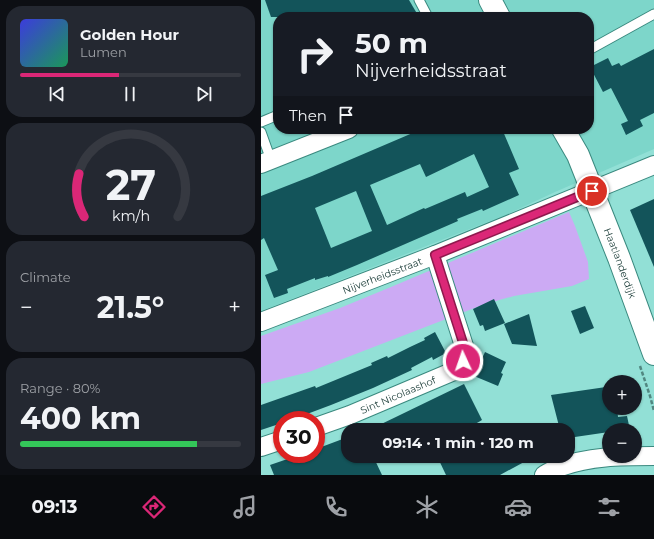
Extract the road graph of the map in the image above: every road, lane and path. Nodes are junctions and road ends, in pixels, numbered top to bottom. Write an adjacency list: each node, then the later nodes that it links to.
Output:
1 (419, 0): 3 (lane)
2 (490, 0): 4 (street)
3 (425, 12)
4 (496, 12)
5 (654, 14): 6 (lane)
6 (594, 47)
7 (273, 117): 8 (lane)
8 (261, 122)
9 (261, 132): 12 (lane)
10 (336, 134): 12 (street)
11 (566, 134): 14 (street, Haatlanderdijk)
12 (266, 162)
13 (654, 165): 14 (street, Nijverheidsstraat)
14 (592, 191): 15 (street, Nijverheidsstraat); 17 (street, Haatlanderdijk)
15 (435, 255): 16 (street, Nijverheidsstraat); 18 (street, Sint Nicolaashof)
16 (261, 322)
17 (654, 354)
18 (325, 425)
19 (273, 443): 20 (street)
20 (261, 448)
21 (654, 456): 22 (street)
22 (544, 475)

